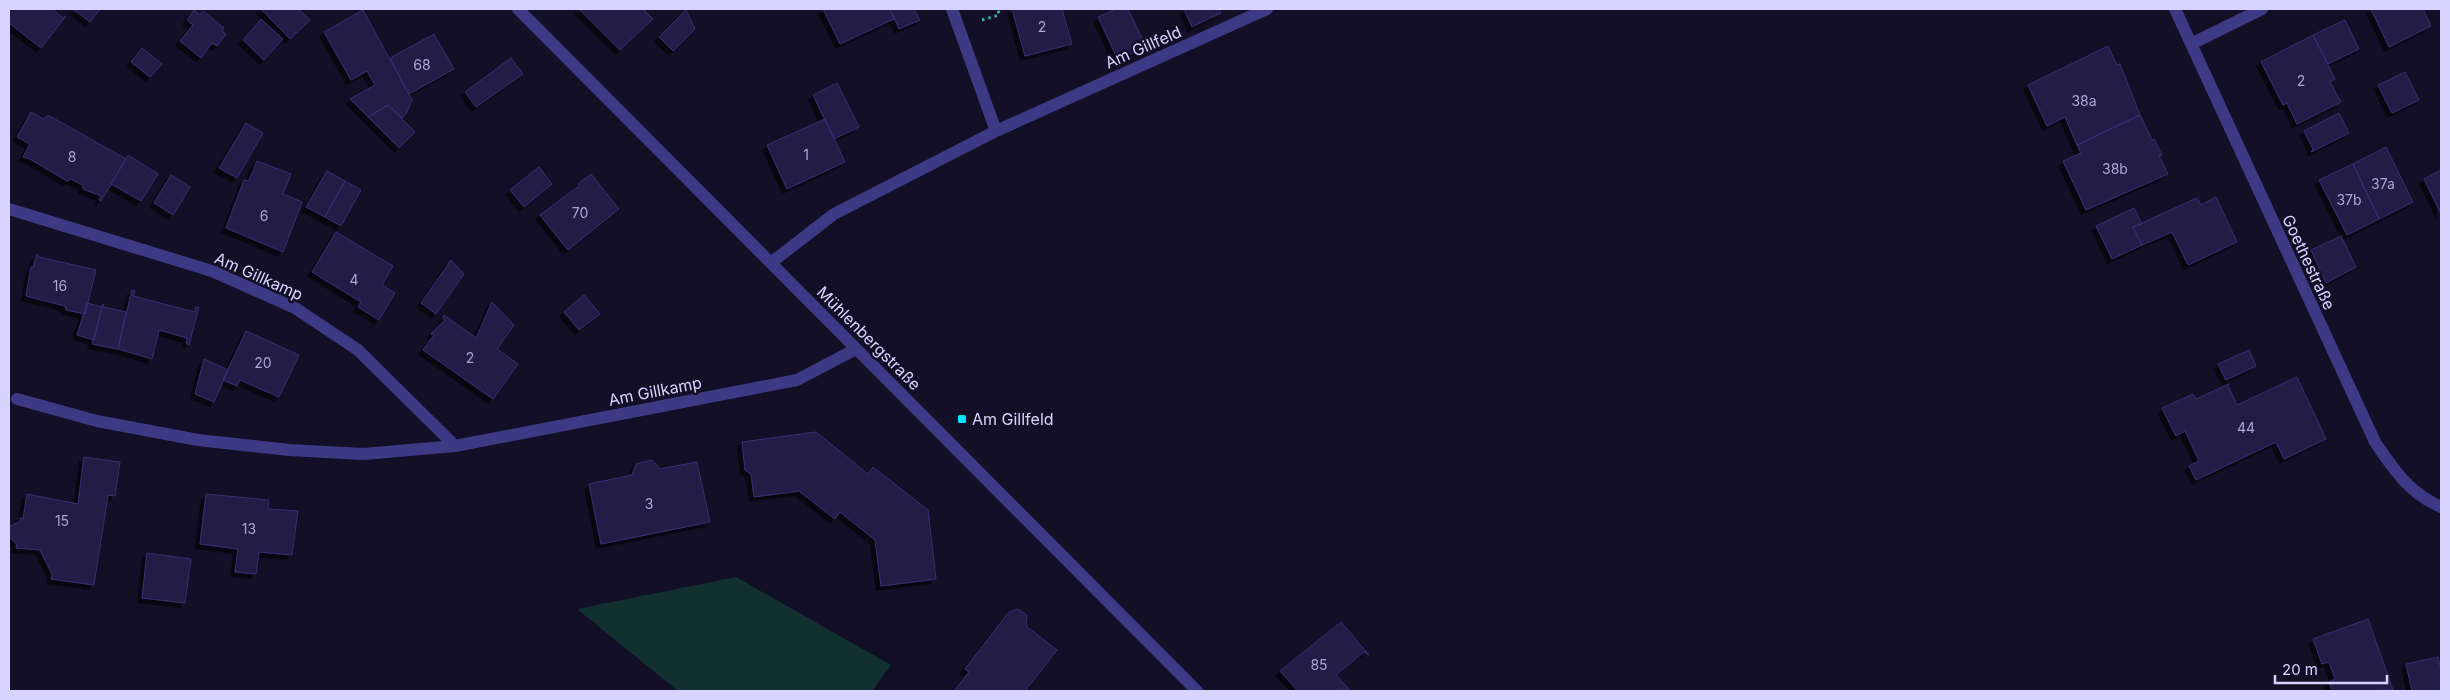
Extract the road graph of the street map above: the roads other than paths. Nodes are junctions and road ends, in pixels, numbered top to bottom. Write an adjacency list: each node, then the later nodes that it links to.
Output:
1 (518, 9): 9 (street, Mühlenbergstraße)
2 (952, 9): 7 (street)
3 (1267, 9): 7 (street, Am Gillfeld)
4 (2175, 9): 6 (street, Goethestraße)
5 (2262, 9): 6 (street)
6 (2191, 44): 13 (street, Goethestraße)
7 (996, 131): 9 (street, Am Gillfeld)
8 (9, 209): 12 (street, Am Gillkamp)
9 (772, 262): 10 (street, Mühlenbergstraße)
10 (856, 349): 12 (street, Am Gillkamp); 14 (street, Mühlenbergstraße)
11 (17, 399): 12 (street, Am Gillkamp)
12 (455, 446)
13 (2441, 507)
14 (1197, 691)

